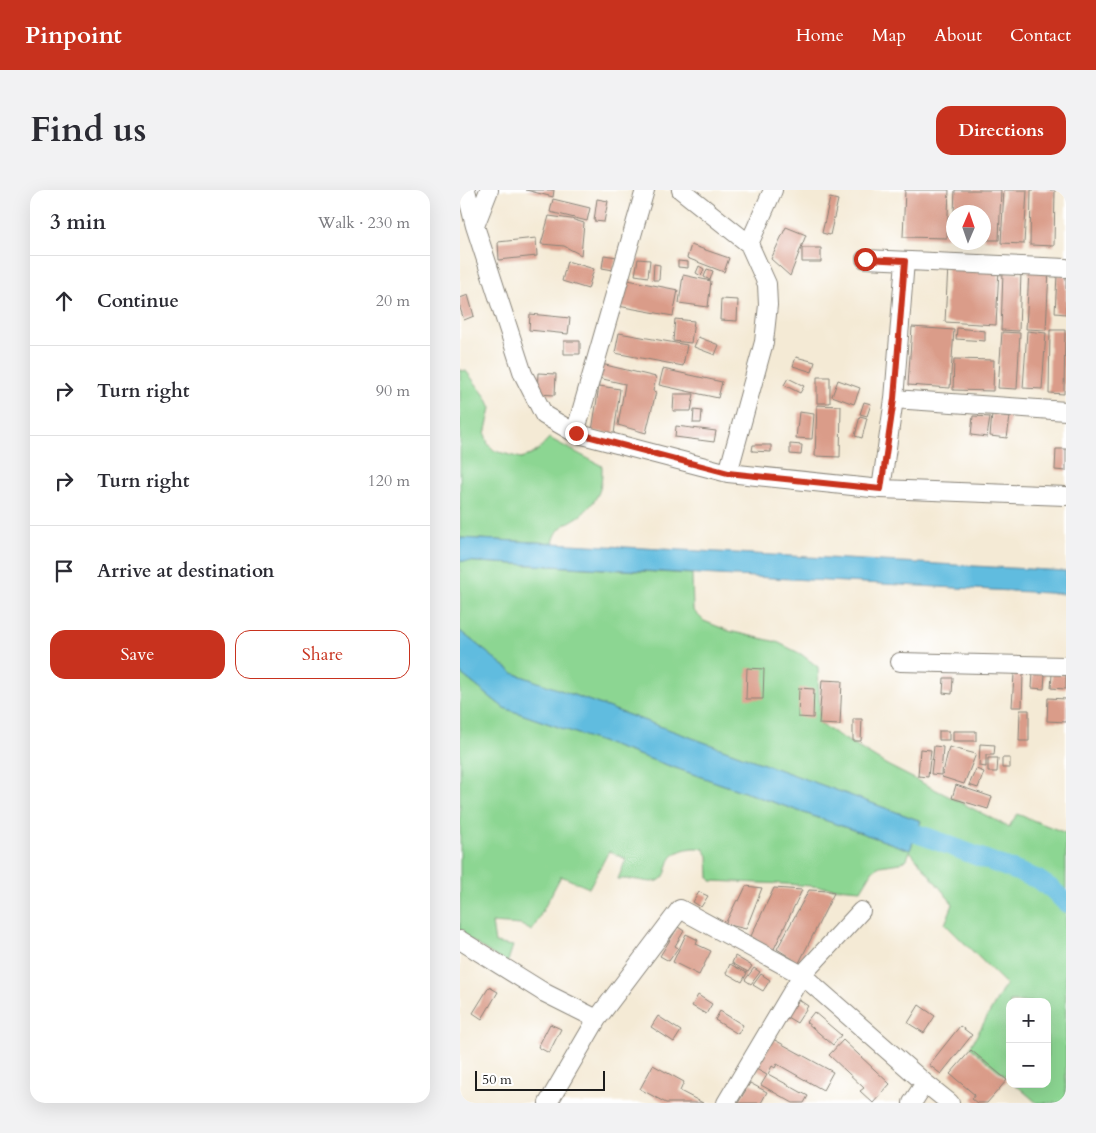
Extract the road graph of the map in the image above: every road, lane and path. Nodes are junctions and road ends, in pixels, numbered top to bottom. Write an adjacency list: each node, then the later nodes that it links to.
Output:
1 (466, 190): 6 (street)
2 (489, 190): 6 (street)
3 (645, 190): 13 (street)
4 (681, 190): 7 (street)
5 (773, 190): 7 (street)
6 (475, 226): 13 (street)
7 (749, 244): 14 (street)
8 (865, 259): 9 (street)
9 (905, 261): 10 (street); 11 (street)
10 (1066, 268)
11 (894, 399): 12 (street); 15 (street)
12 (1066, 411)
13 (576, 433): 14 (street)
14 (728, 473): 15 (street)
15 (881, 489): 16 (street)
16 (1066, 496)
17 (900, 662): 18 (street)
18 (1066, 666)
19 (860, 911): 21 (street)
20 (460, 940): 22 (street)
21 (802, 975): 22 (street); 23 (street); 25 (street)
22 (597, 1019): 24 (street)
23 (925, 1082): 26 (street); 27 (street)
24 (548, 1103)
25 (726, 1103)
26 (912, 1103)
27 (950, 1103)

